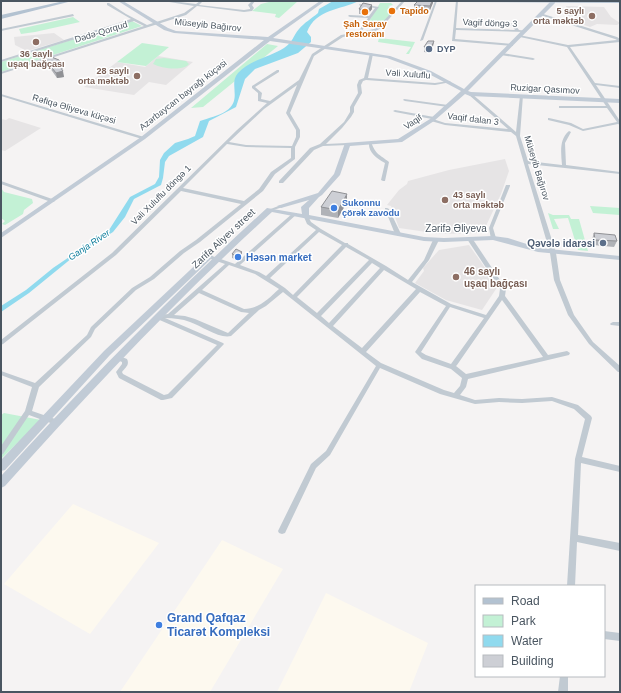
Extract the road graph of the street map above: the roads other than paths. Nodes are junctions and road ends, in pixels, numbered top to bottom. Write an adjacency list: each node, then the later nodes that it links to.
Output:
1 (70, 1): 16 (main road)
2 (120, 1): 22 (street, Müseyib Bağırov)
3 (164, 1): 13 (street)
4 (202, 1): 19 (street, Dədə-Qorqud)
5 (254, 1): 21 (street)
6 (323, 1): 40 (street, Azərbaycan bayrağı küçəsi)
7 (404, 1): 37 (street)
8 (436, 1): 39 (street)
9 (450, 1): 10 (main road)
10 (457, 1): 14 (main road); 33 (street)
11 (561, 1): 12 (main road); 14 (main road)
12 (612, 1): 15 (main road)
13 (173, 2): 19 (street)
14 (553, 2): 23 (street, Vaqif)
15 (620, 2)
16 (58, 4): 24 (main road)
17 (108, 4): 26 (street)
18 (214, 4): 21 (street)
19 (197, 5): 21 (street); 31 (street, Dədə-Qorqud)
20 (360, 5): 28 (street)
21 (210, 7)
22 (138, 12): 26 (street); 31 (street, Müseyib Bağırov)
23 (541, 14): 36 (street, Vaqif); 41 (street)
24 (1, 15)
25 (73, 15): 34 (street)
26 (124, 15): 29 (street)
27 (350, 16): 28 (street)
28 (370, 18): 37 (street)
29 (133, 20): 32 (street); 48 (street)
30 (506, 22): 35 (street)
31 (157, 23): 32 (street, Dədə-Qorqud); 40 (street, Müseyib Bağırov)
32 (147, 26): 50 (street, Dədə-Qorqud)
33 (454, 29): 35 (street, Vagif döngə 3); 42 (street)
34 (1, 30)
35 (516, 30): 36 (street, Vagif döngə 3)
36 (525, 31): 38 (street, Vaqif)
37 (359, 32): 44 (street)
38 (520, 36): 42 (street, Vaqif); 43 (street)
39 (421, 40)
40 (267, 41): 44 (street, Müseyib Bağırov); 73 (street, Azərbaycan bayrağı küçəsi)
41 (620, 41): 43 (street)
42 (512, 45): 46 (street, Vaqif)
43 (568, 46): 54 (street)
44 (322, 48): 45 (street, Müseyib Bağırov); 52 (street, Vəli Xuluflu döngə 1)
45 (371, 54): 51 (street); 53 (street, Müseyib Bağırov)
46 (502, 54): 47 (street); 56 (street, Vaqif)
47 (533, 59)
48 (1, 61)
49 (278, 71): 62 (street)
50 (1, 73)
51 (366, 79): 53 (street, Vəli Xuluflu); 77 (street)
52 (300, 81): 62 (street, Vəli Xuluflu döngə 1); 78 (street)
53 (449, 82): 56 (street, Müseyib Bağırov)
54 (593, 84): 55 (street); 60 (street)
55 (620, 87)
56 (467, 92): 58 (street, Ruzigar Qasımov); 63 (street, Vaqif); 70 (street, Müseyib Bağırov)
57 (1, 95): 73 (street, Rəfiqə Əliyeva küçəsi)
58 (522, 96): 60 (street, Ruzigar Qasımov); 72 (street)
59 (405, 100): 63 (street)
60 (604, 100): 61 (street, Ruzigar Qasımov); 65 (street)
61 (620, 101)
62 (271, 103): 74 (street, Vəli Xuluflu döngə 1)
63 (448, 106): 67 (street, Vaqif)
64 (560, 107): 65 (street)
65 (609, 107): 69 (street)
66 (395, 111): 67 (street, Vaqif dalan 3)
67 (433, 119): 70 (street, Vaqif dalan 3); 75 (street, Vaqif)
68 (549, 119): 69 (street)
69 (620, 123)
70 (513, 131): 72 (street, Müseyib Bağırov)
71 (569, 132): 80 (street)
72 (518, 136): 79 (street, Müseyib Bağırov)
73 (144, 138): 88 (street, Azərbaycan bayrağı küçəsi)
74 (226, 143): 78 (street); 86 (street, Vəli Xuluflu döngə 1)
75 (370, 143): 76 (street, Vaqif); 82 (street)
76 (347, 144): 77 (street); 87 (street)
77 (322, 145): 84 (street)
78 (292, 147): 89 (street)
79 (526, 162): 80 (street); 102 (street, Müseyib Bağırov)
80 (564, 166): 81 (street)
81 (620, 173)
82 (384, 180)
83 (1, 182): 88 (street)
84 (281, 182)
85 (508, 186): 98 (street)
86 (180, 188): 89 (street); 125 (street, Vəli Xuluflu döngə 1)
87 (320, 194): 90 (street); 94 (street)
88 (53, 201): 97 (street, Azərbaycan bayrağı küçəsi)
89 (244, 203): 135 (street)
90 (281, 206): 92 (street)
91 (387, 209): 96 (street)
92 (270, 210): 93 (street, Zərifə Əliyeva); 103 (street, Zarifa Aliyev street)
93 (295, 214): 94 (street, Zərifə Əliyeva); 107 (street)
94 (306, 216): 95 (street); 96 (street, Zərifə Əliyeva)
95 (319, 230): 101 (street); 109 (street)
96 (398, 234): 100 (street, Zərifə Əliyeva)
97 (1, 236)
98 (493, 238): 99 (street, Zərifə Əliyeva); 102 (street, Zərifə Əliyeva)
99 (470, 239): 100 (street, Zərifə Əliyeva); 114 (street)
100 (436, 240): 110 (street)
101 (346, 244): 105 (street); 115 (street)
102 (553, 253): 104 (street, Zərifə Əliyeva); 132 (street, Müseyib Bağırov)
103 (213, 258): 106 (street); 119 (street, Zarifa Aliyev street); 138 (street, Zarifa Aliyev street)
104 (620, 258)
105 (372, 260): 108 (street); 120 (street)
106 (229, 263): 107 (street); 113 (street)
107 (236, 266): 109 (street)
108 (384, 267): 110 (street); 124 (street)
109 (266, 279): 111 (street)
110 (409, 283): 112 (street)
111 (283, 289): 115 (street); 117 (street)
112 (419, 289): 116 (street); 126 (street)
113 (198, 290): 117 (street); 118 (street)
114 (502, 296): 121 (street); 129 (street)
115 (293, 298): 120 (street)
116 (449, 305): 121 (street); 131 (street)
117 (256, 310): 118 (street)
118 (170, 315): 119 (street)
119 (157, 317): 128 (street, Zarifa Aliyev street); 128 (street)
120 (317, 317): 124 (street)
121 (487, 317): 131 (street)
122 (613, 324): 123 (street)
123 (620, 324)
124 (328, 326): 126 (street)
125 (1, 343)
126 (363, 351): 130 (street)
127 (567, 353): 129 (street)
128 (117, 357): 139 (street, Zarifa Aliyev street)
129 (546, 358): 134 (street)
130 (379, 365): 136 (street); 145 (street)
131 (453, 367): 134 (street)
132 (620, 370)
133 (1, 373): 135 (street)
134 (464, 377): 136 (street)
135 (36, 386): 137 (street)
136 (455, 396): 141 (street)
137 (28, 412): 138 (street); 140 (street)
138 (44, 418): 139 (street); 142 (street, Zarifa Aliyev street)
139 (56, 422): 144 (street, Zarifa Aliyev street)
140 (1, 452)
141 (578, 459): 143 (street); 146 (street)
142 (1, 467)
143 (620, 469)
144 (1, 483)
145 (282, 530)
146 (574, 538): 147 (street); 148 (street)
147 (620, 546)
148 (571, 585)
149 (605, 635): 150 (street)
150 (620, 637)
151 (564, 677): 152 (street)
152 (563, 692)

